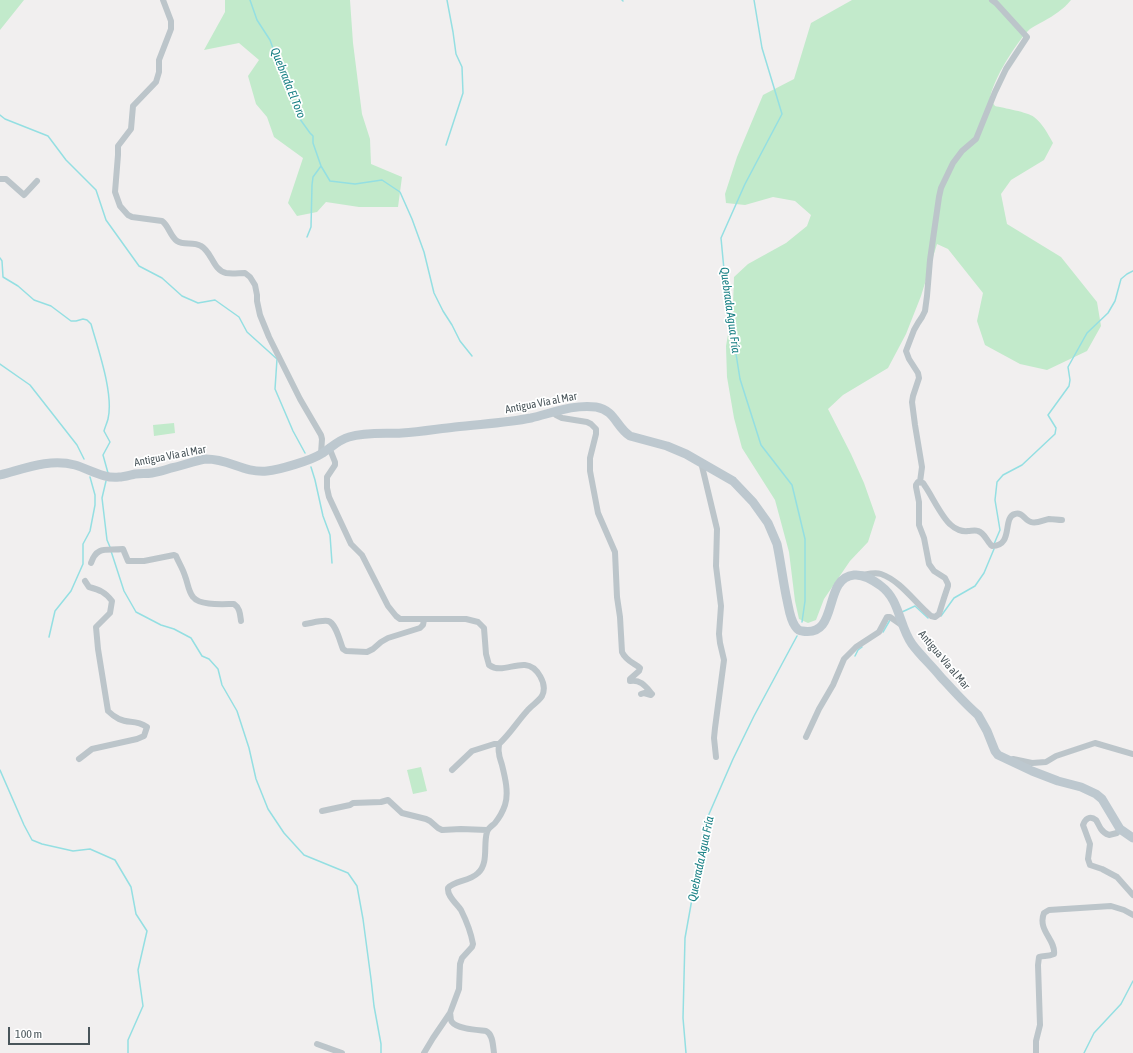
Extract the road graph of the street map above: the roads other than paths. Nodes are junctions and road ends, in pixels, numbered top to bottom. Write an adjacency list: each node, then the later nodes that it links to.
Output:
1 (163, 0): 7 (street)
2 (992, 0): 10 (street)
3 (0, 179): 4 (street)
4 (37, 181)
5 (554, 412): 6 (main road, Antigua Vía al Mar); 8 (main road, Antigua Vía al Mar); 19 (street)
6 (329, 447): 7 (main road, Antigua Vía al Mar); 15 (street)
7 (321, 454): 9 (main road, Antigua Vía al Mar)
8 (701, 462): 13 (main road, Antigua Vía al Mar); 24 (street)
9 (0, 475)
10 (920, 482): 11 (street); 13 (street)
11 (1062, 520)
12 (91, 563): 16 (street)
13 (862, 575): 18 (main road, Antigua Vía al Mar)
14 (85, 581): 25 (street)
15 (424, 620): 17 (street); 21 (street)
16 (241, 621)
17 (306, 624)
18 (903, 626): 20 (street); 23 (main road, Antigua Vía al Mar)
19 (642, 694)
20 (806, 737)
21 (499, 744): 26 (street); 29 (street)
22 (1133, 754): 23 (street)
23 (1000, 756): 28 (main road)
24 (716, 757)
25 (78, 759)
26 (452, 770)
27 (322, 811): 29 (street)
28 (1120, 829): 30 (main road); 31 (street)
29 (487, 830): 33 (street)
30 (1133, 838)
31 (1133, 895)
32 (1133, 915): 38 (street)
33 (450, 1013): 36 (street); 37 (street)
34 (317, 1044): 35 (street)
35 (342, 1053)
36 (424, 1053)
37 (494, 1053)
38 (1036, 1053)

